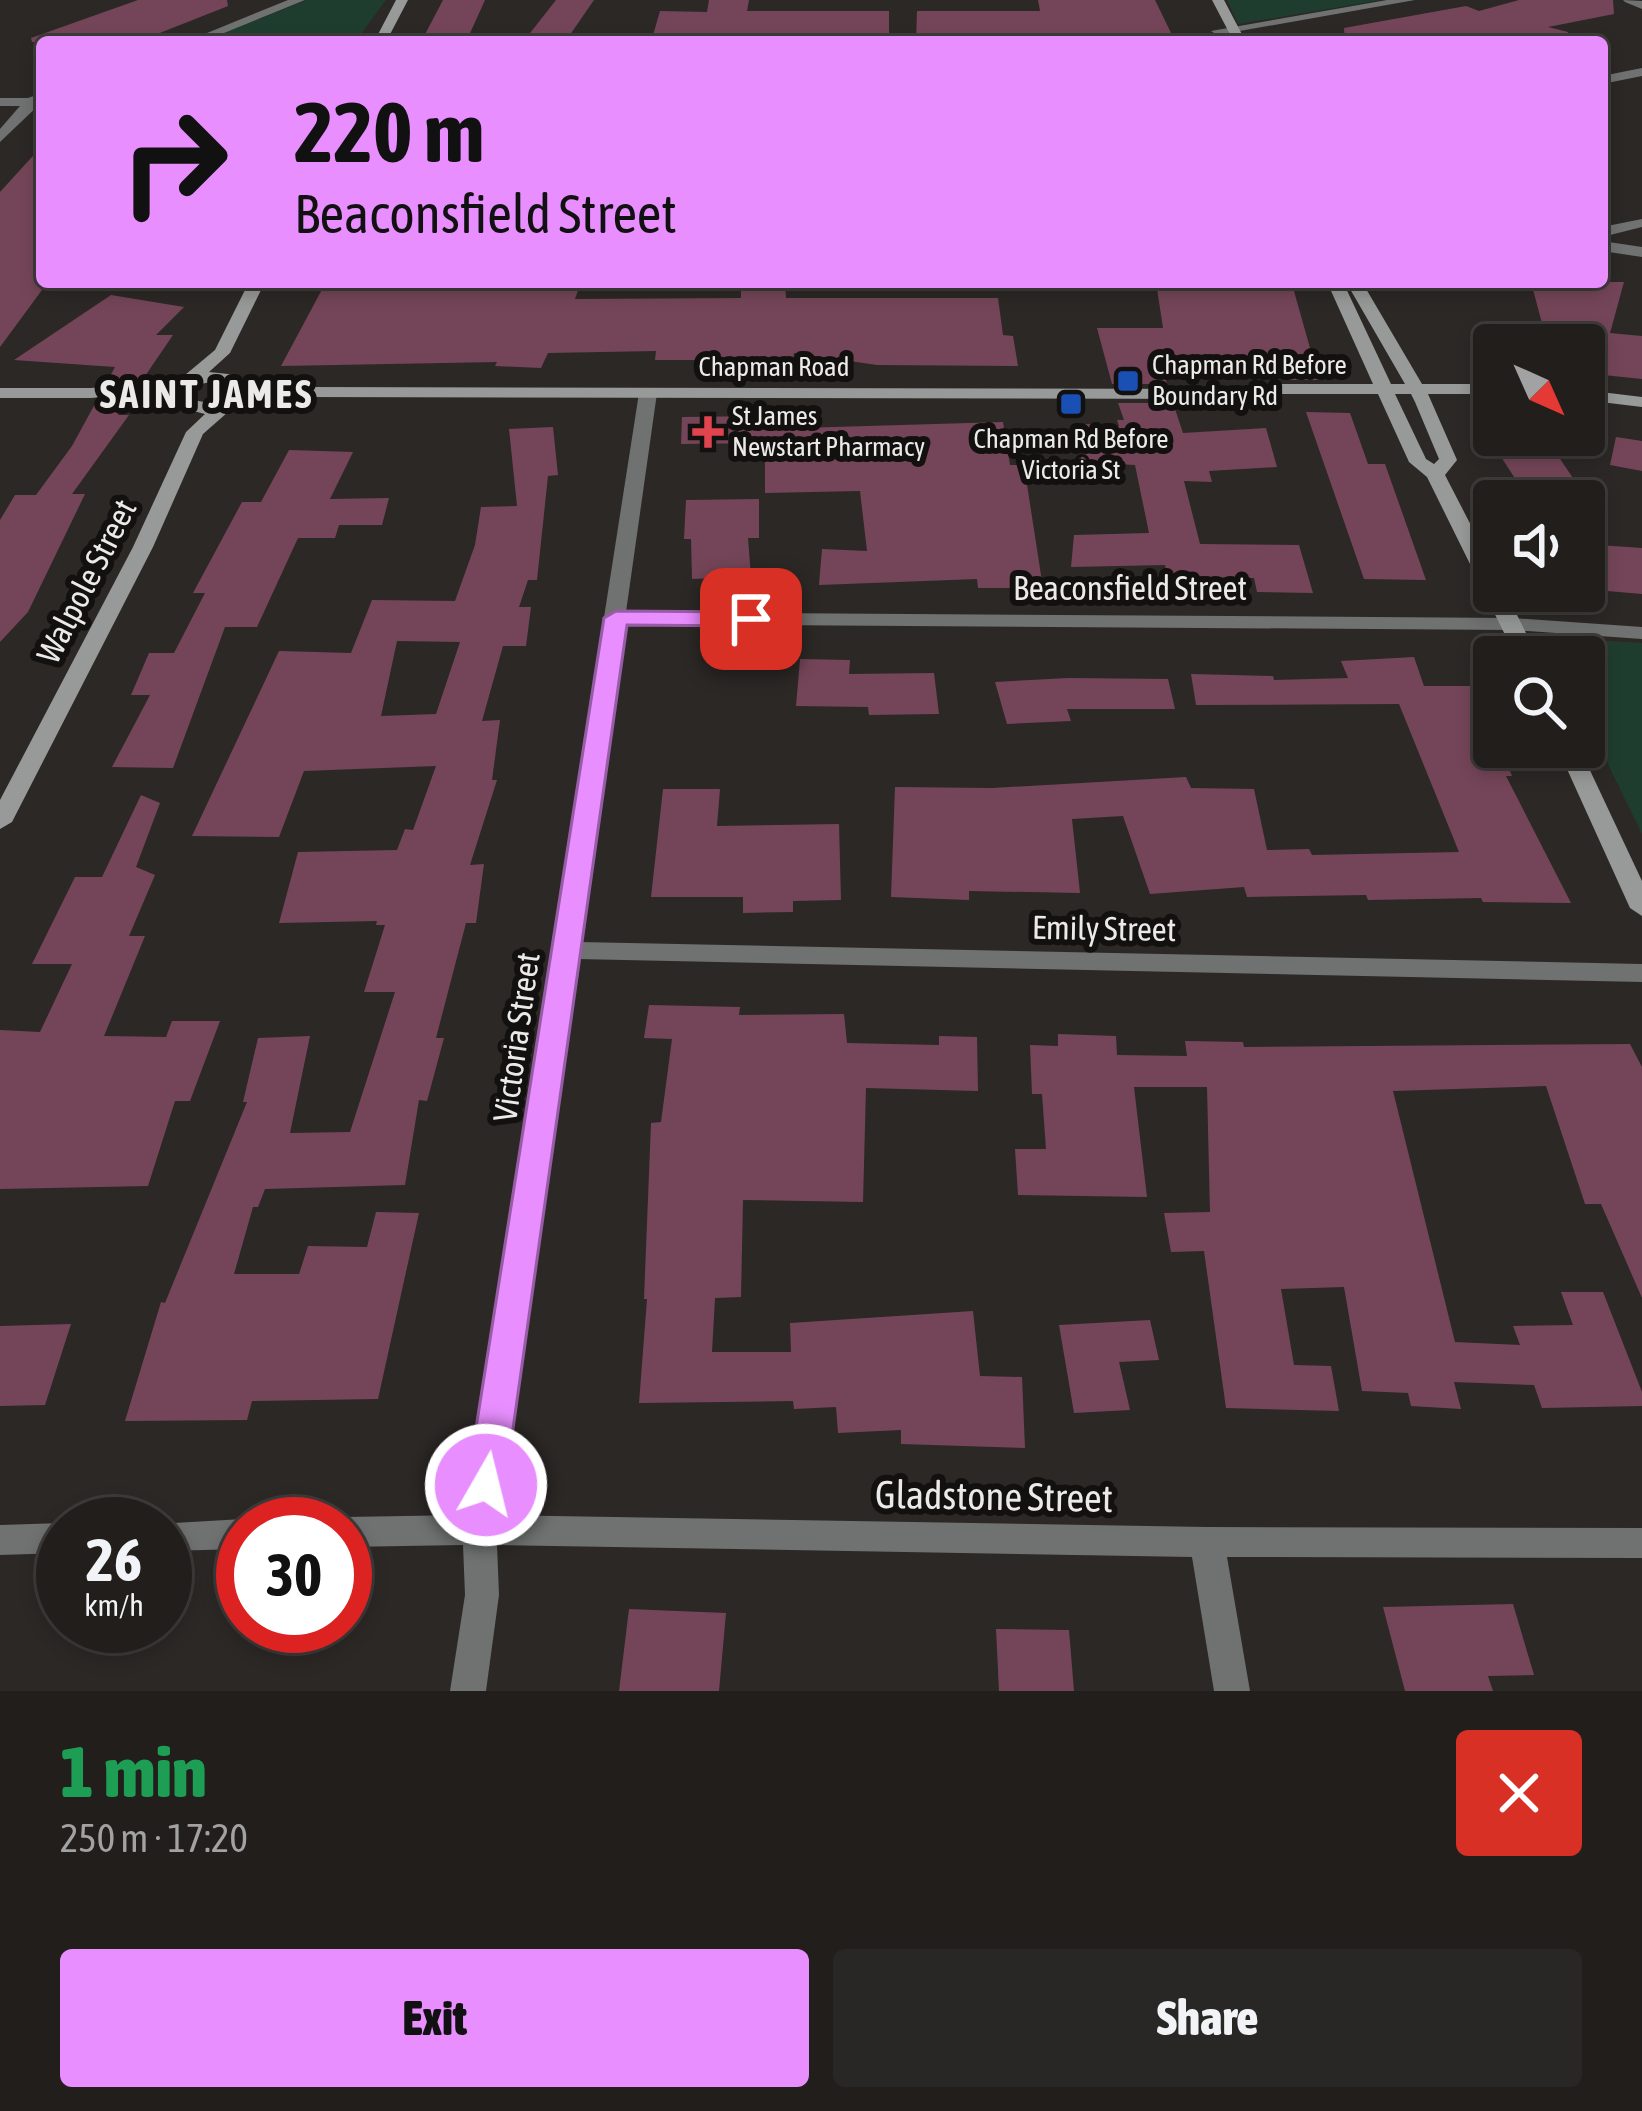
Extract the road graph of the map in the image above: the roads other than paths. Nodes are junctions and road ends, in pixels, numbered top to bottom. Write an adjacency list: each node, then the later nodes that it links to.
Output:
1 (299, 0): 8 (street)
2 (402, 0): 9 (street)
3 (1202, 0): 10 (street)
4 (1218, 0): 11 (street)
5 (1409, 0): 11 (street)
6 (1629, 0): 7 (street)
7 (1642, 5)
8 (206, 36)
9 (383, 36)
10 (1219, 36): 11 (street)
11 (1238, 36)
12 (1642, 72): 13 (street)
13 (1608, 79)
14 (36, 100): 15 (street); 16 (street)
15 (0, 102)
16 (0, 138)
17 (1642, 223): 18 (street)
18 (1608, 231)
19 (1608, 247): 20 (street)
20 (1642, 252)
21 (254, 288): 24 (street)
22 (1338, 288): 30 (street)
23 (1357, 288): 31 (street)
24 (222, 352): 25 (street); 29 (street)
25 (233, 391): 28 (street, Chapman Road); 29 (street); 29 (street); 37 (street, Walpole Street)
26 (1473, 391): 31 (street)
27 (0, 393): 29 (street)
28 (648, 393): 30 (street, Chapman Road); 41 (street, Victoria Street)
29 (182, 394): 37 (street)
30 (1387, 395): 31 (street, Chapman Road); 38 (street)
31 (1419, 395): 33 (street); 38 (street)
32 (1605, 398): 34 (street)
33 (1473, 401)
34 (1642, 402)
35 (1605, 411): 36 (street)
36 (1642, 415)
37 (195, 432): 46 (street, Walpole Street)
38 (1435, 474): 39 (street)
39 (1473, 549)
40 (1506, 612): 42 (street)
41 (616, 618): 42 (street, Beaconsfield Street); 48 (street, Victoria Street)
42 (1512, 624): 43 (street, Beaconsfield Street); 44 (street)
43 (1642, 633)
44 (1517, 636)
45 (1578, 768): 47 (street)
46 (0, 822)
47 (1642, 908)
48 (565, 950): 49 (street, Emily Street); 50 (street, Victoria Street)
49 (1642, 973)
50 (479, 1529): 51 (street, Gladstone Street); 54 (street, Gladstone Street); 56 (street, Victoria Street)
51 (372, 1531)
52 (36, 1539): 53 (street)
53 (0, 1540)
54 (1207, 1542): 55 (street, Gladstone Street); 57 (street)
55 (1642, 1543)
56 (468, 1691)
57 (1232, 1691)

